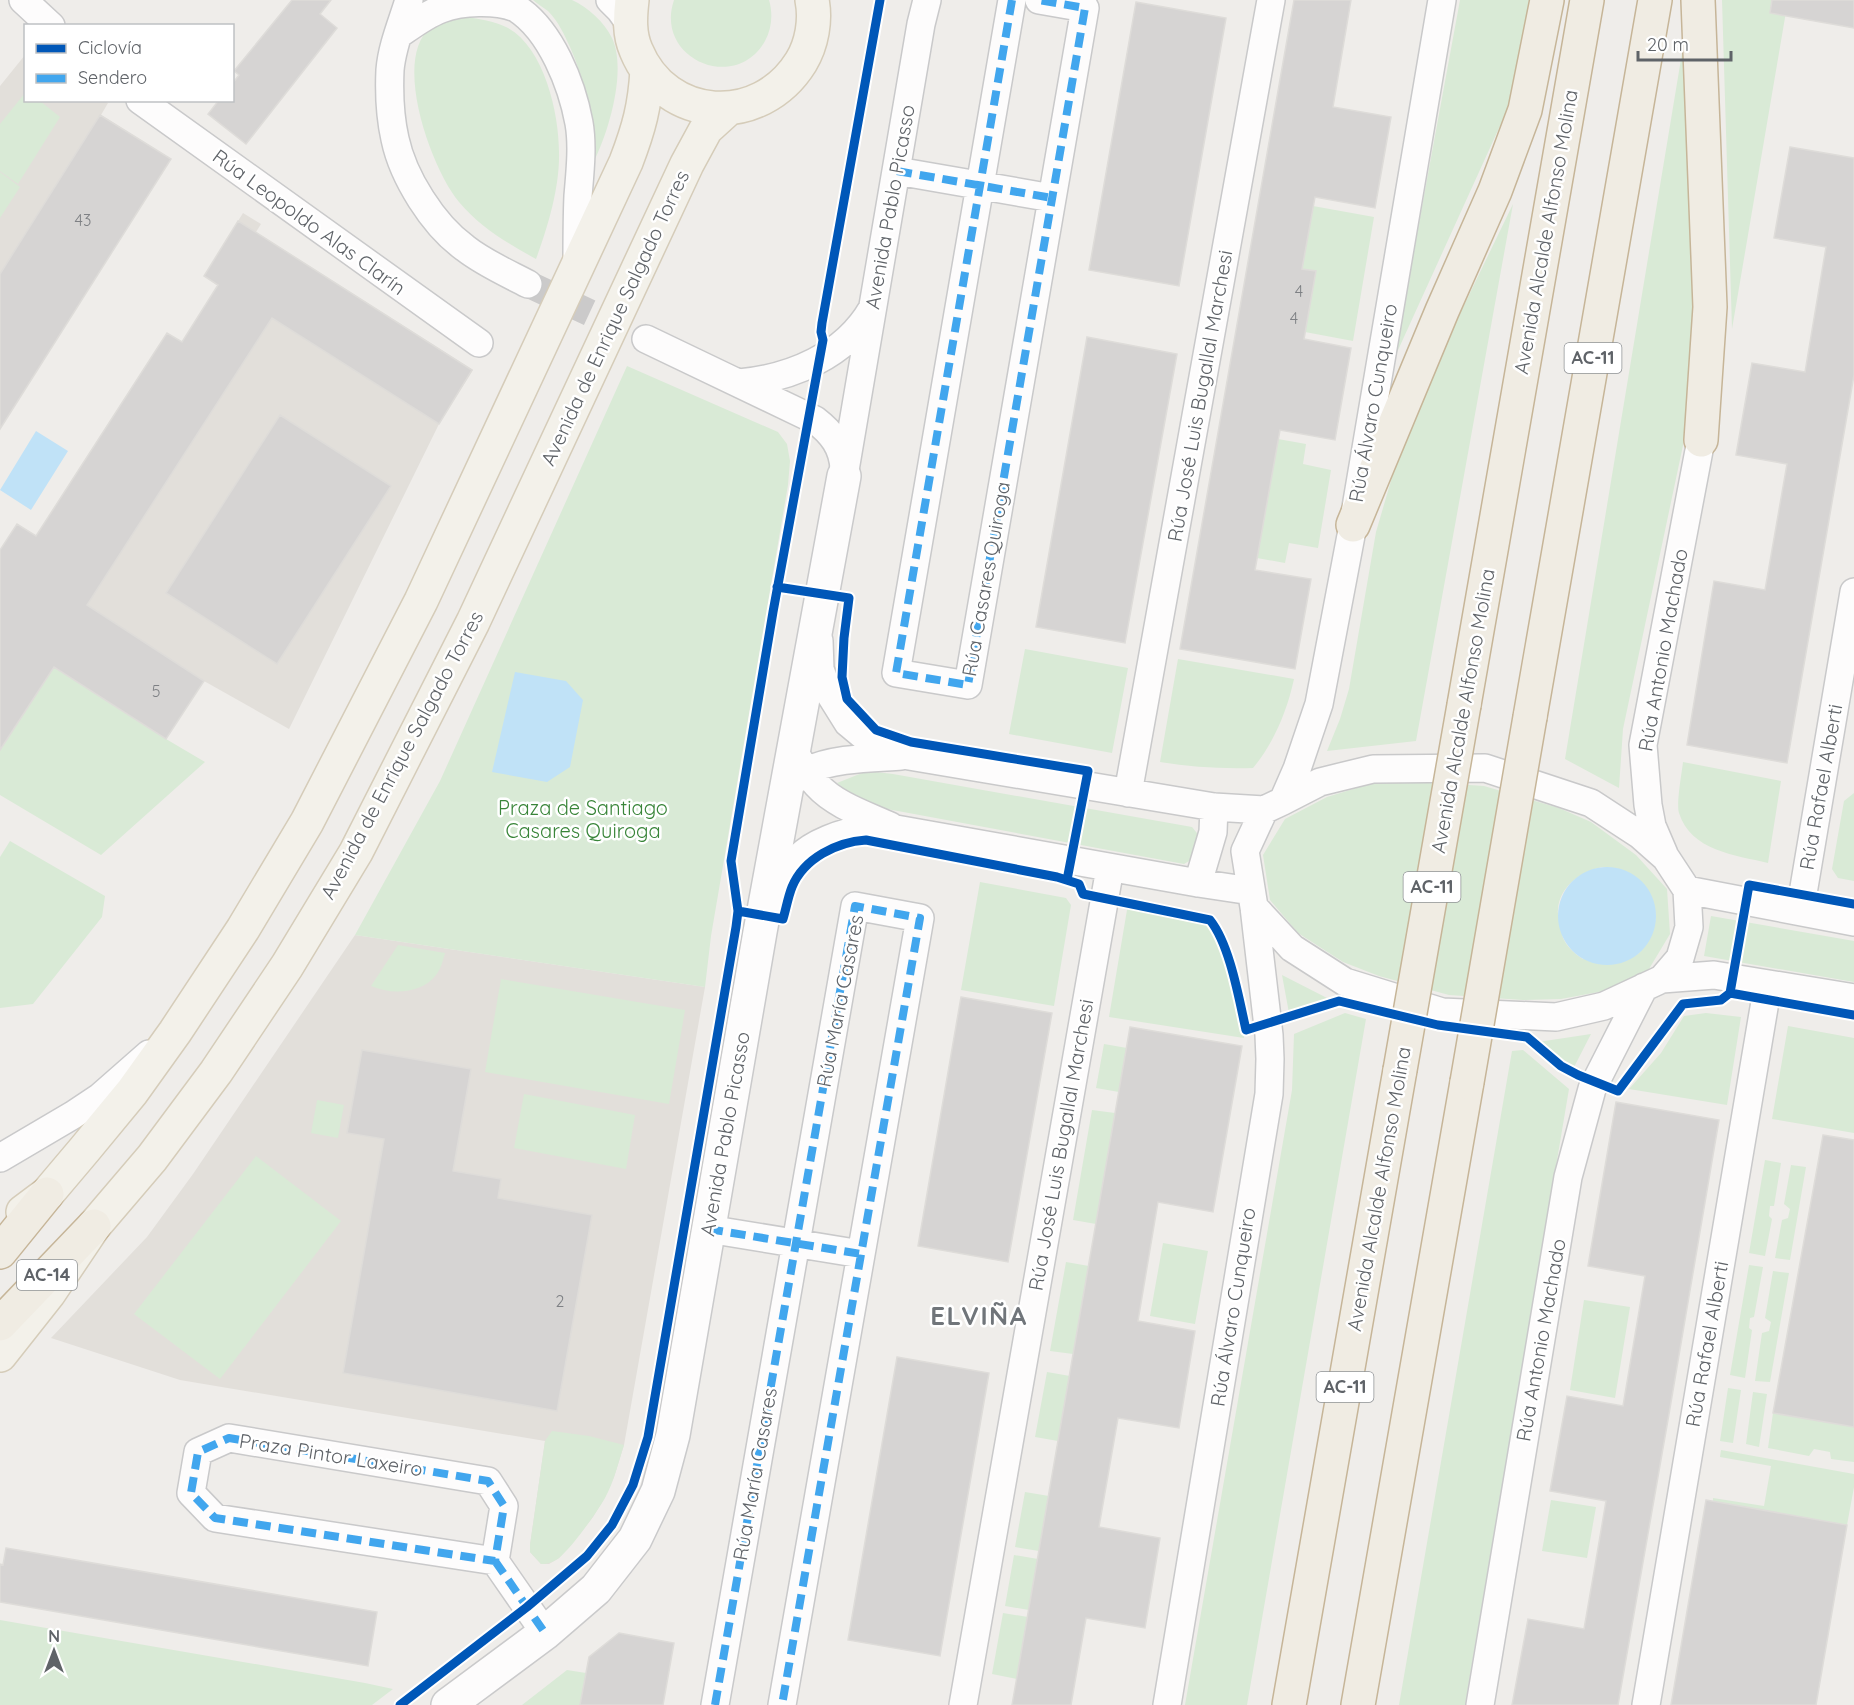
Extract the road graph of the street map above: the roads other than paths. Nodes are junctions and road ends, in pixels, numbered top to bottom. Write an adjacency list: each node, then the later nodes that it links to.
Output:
1 (23, 0): 14 (street)
2 (812, 0): 18 (main road)
3 (927, 0): 19 (street, Avenida Pablo Picasso)
4 (1012, 0): 20 (street, Rúa Casares Quiroga)
5 (1039, 0): 21 (street, Rúa Casares Quiroga)
6 (1271, 0): 37 (street, Rúa José Luis Bugallal Marchesi)
7 (1442, 0): 32 (street, Rúa Álvaro Cunqueiro)
8 (1547, 0): 32 (highway)
9 (1587, 0): 70 (highway, Avenida Alcalde Alfonso Molina / AC-11, bridge)
10 (1655, 0): 71 (highway, AC-11, bridge)
11 (1698, 0): 30 (highway)
12 (409, 3): 15 (street)
13 (624, 8): 16 (main road)
14 (49, 24)
15 (398, 35): 22 (street); 23 (street)
16 (647, 70): 18 (main road); 22 (main road)
17 (143, 102): 26 (street, Rúa Leopoldo Alas Clarín)
18 (728, 109): 55 (main road, Avenida de Enrique Salgado Torres)
19 (897, 171): 20 (street); 24 (street, Avenida Pablo Picasso)
20 (980, 185): 21 (street); 21 (street, Rúa Casares Quiroga)
21 (1052, 198)
22 (577, 269): 52 (main road)
23 (528, 284)
24 (873, 307): 27 (street); 28 (street, Avenida Pablo Picasso)
25 (646, 339): 27 (street)
26 (479, 343)
27 (739, 383): 29 (street)
28 (855, 413): 29 (street, Avenida Pablo Picasso); 31 (street, Avenida Pablo Picasso)
29 (834, 438): 31 (street, Avenida Pablo Picasso)
30 (1701, 440): 41 (street, Rúa Antonio Machado)
31 (844, 476): 34 (street, Avenida Pablo Picasso)
32 (1353, 525): 38 (street, Rúa Álvaro Cunqueiro)
33 (1854, 592): 46 (street, Rúa Rafael Alberti)
34 (819, 615): 35 (street); 36 (street, Avenida Pablo Picasso)
35 (909, 756): 36 (street); 37 (street)
36 (795, 769): 40 (street); 48 (street, Avenida Pablo Picasso)
37 (1128, 793): 39 (street)
38 (1273, 805): 39 (street); 41 (street); 45 (street, Rúa Álvaro Cunqueiro)
39 (1214, 807): 43 (street)
40 (896, 829): 42 (street); 48 (street)
41 (1666, 858): 44 (street)
42 (1110, 868): 43 (street); 68 (street, Rúa José Luis Bugallal Marchesi)
43 (1198, 883): 45 (street)
44 (1687, 890): 46 (street); 49 (street)
45 (1253, 899): 49 (street); 69 (street, Rúa Álvaro Cunqueiro)
46 (1800, 911): 47 (street)
47 (1854, 922)
48 (760, 932): 56 (street, Avenida Pablo Picasso)
49 (1653, 983): 50 (street); 72 (street, Rúa Antonio Machado)
50 (1768, 984): 51 (street); 73 (street, Rúa Rafael Alberti)
51 (1854, 998)
52 (176, 1032): 53 (street); 54 (main road)
53 (0, 1158)
54 (47, 1194): 57 (main road); 59 (highway, AC-14)
55 (94, 1226): 61 (highway, AC-14); 62 (main road, Avenida de Enrique Salgado Torres)
56 (708, 1229): 58 (street); 64 (street, Avenida Pablo Picasso)
57 (0, 1232)
58 (796, 1244): 60 (street); 60 (street, Rúa María Casares); 66 (street, Rúa María Casares)
59 (0, 1252)
60 (861, 1254): 67 (street, Rúa María Casares)
61 (0, 1324)
62 (0, 1355)
63 (495, 1561): 63 (street, Praza Pintor Laxeiro); 64 (street)
64 (545, 1633): 65 (street, Avenida Pablo Picasso)
65 (448, 1705)
66 (715, 1705)
67 (782, 1705)
68 (963, 1705)
69 (1167, 1705)
70 (1289, 1705)
71 (1358, 1705)
72 (1479, 1705)
73 (1646, 1705)

